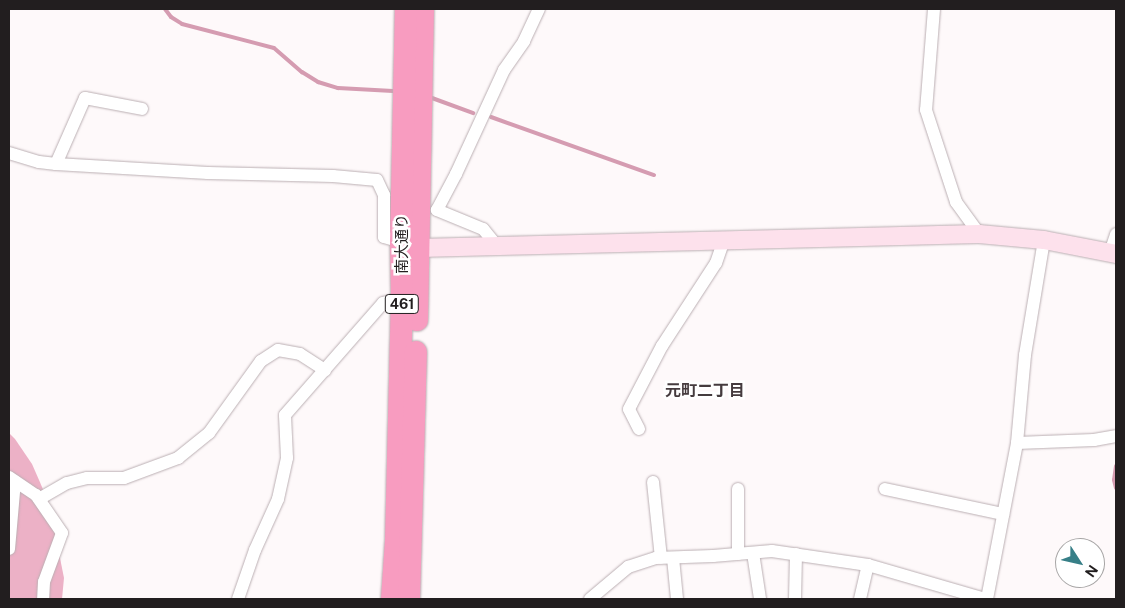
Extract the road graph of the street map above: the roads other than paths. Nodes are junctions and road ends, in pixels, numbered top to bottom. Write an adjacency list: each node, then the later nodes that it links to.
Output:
1 (406, 9): 12 (highway, 南大通り / 461)
2 (423, 9): 12 (highway, 南大通り / 461)
3 (539, 9): 13 (street)
4 (934, 9): 8 (street)
5 (142, 109): 7 (street)
6 (9, 153): 7 (street)
7 (56, 164): 12 (street)
8 (979, 234): 10 (street); 11 (street)
9 (1116, 234): 14 (street)
10 (724, 240): 13 (street); 17 (street)
11 (1044, 240): 14 (street); 19 (street)
12 (410, 245): 13 (street); 15 (highway, 南大通り / 461); 35 (highway, 南大通り / 461)
13 (496, 246)
14 (1113, 254)
15 (402, 298): 16 (street); 34 (highway, 南大通り / 461)
16 (325, 370): 24 (street); 33 (street)
17 (639, 429)
18 (1116, 436): 19 (street)
19 (1017, 443): 25 (street)
20 (12, 479): 24 (street); 26 (street)
21 (653, 482): 30 (street)
22 (738, 489): 28 (street)
23 (885, 489): 25 (street)
24 (39, 499): 32 (street)
25 (1003, 514): 41 (street)
26 (9, 549)
27 (753, 553): 28 (street); 29 (street); 38 (street)
28 (738, 554): 30 (street)
29 (796, 554): 31 (street); 39 (street)
30 (667, 558): 36 (street); 37 (street)
31 (868, 565): 40 (street); 41 (street)
32 (43, 599)
33 (238, 599)
34 (392, 599)
35 (409, 599)
36 (590, 599)
37 (677, 599)
38 (760, 599)
39 (795, 599)
40 (860, 599)
41 (986, 599)

